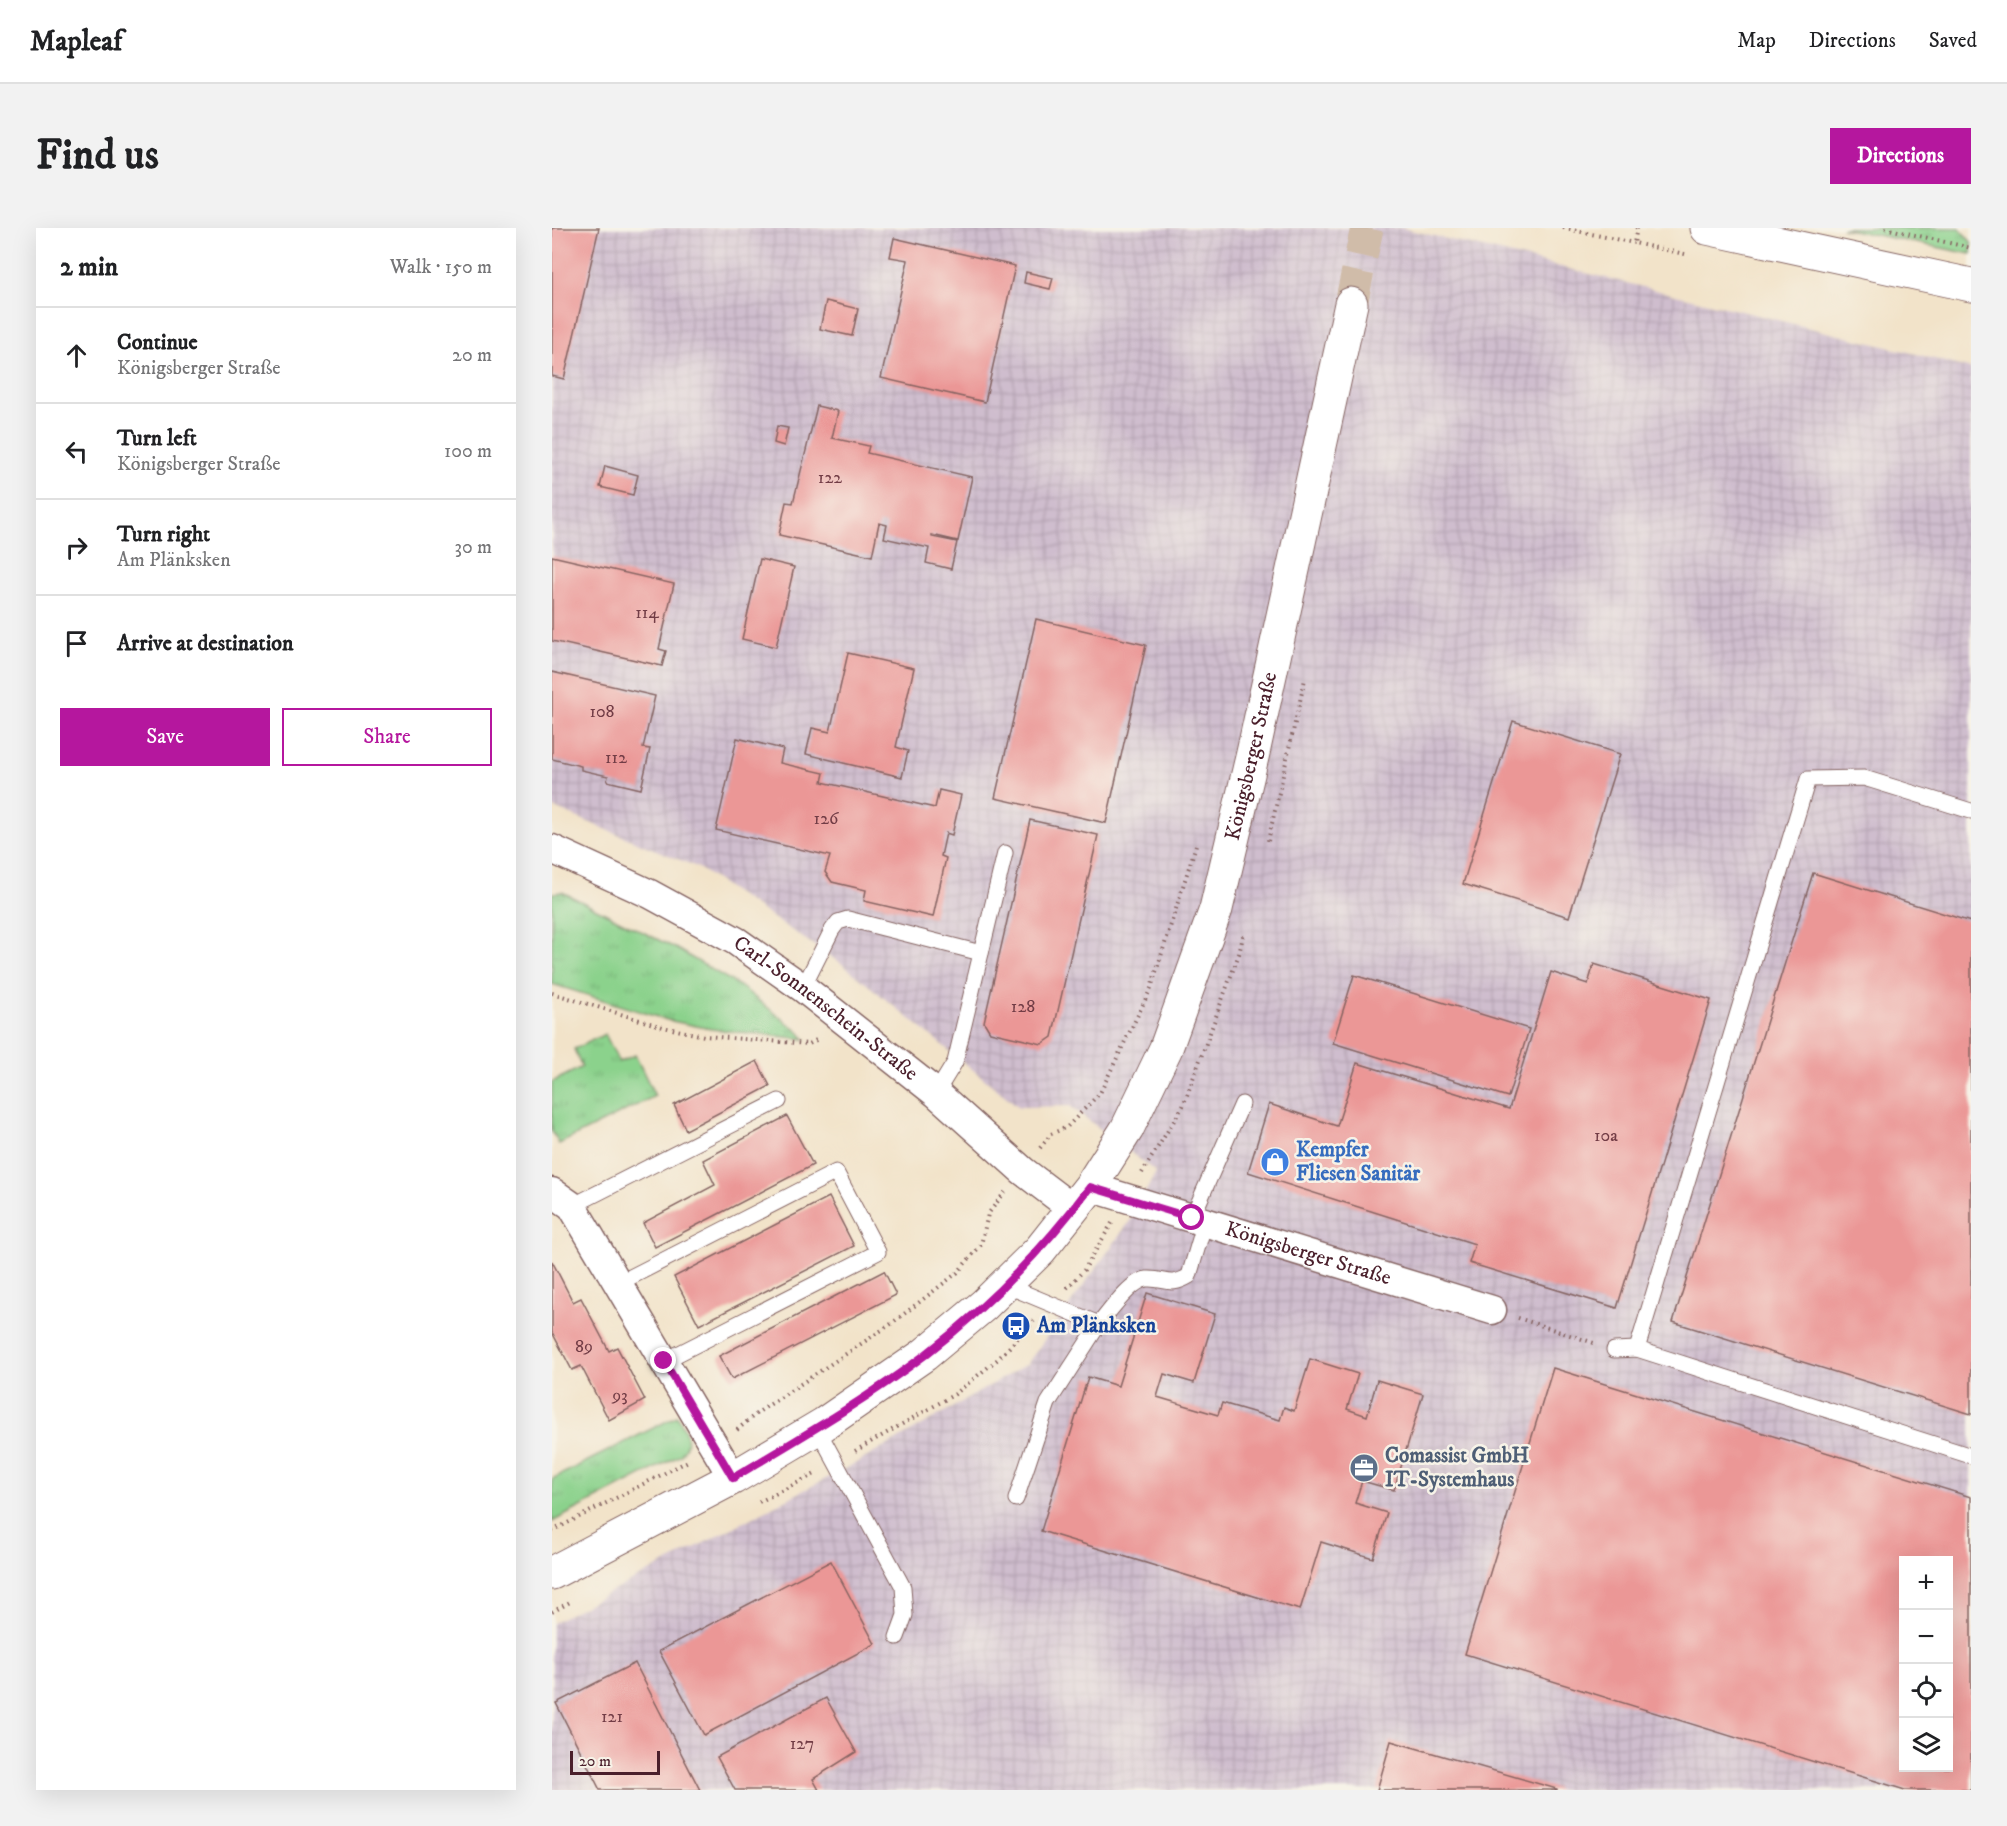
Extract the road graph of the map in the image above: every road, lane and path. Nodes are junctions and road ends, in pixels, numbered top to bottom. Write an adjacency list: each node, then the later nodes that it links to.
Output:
1 (1563, 228): 4 (path)
2 (1885, 228): 5 (path)
3 (1715, 229): 6 (street)
4 (1634, 243)
5 (1971, 248)
6 (1971, 285)
7 (1351, 304): 23 (street, Königsberger Straße)
8 (1306, 672): 11 (path)
9 (1971, 811): 32 (lane)
10 (1199, 834): 22 (path)
11 (1267, 842)
12 (552, 849): 16 (street, Carl-Sonnenschein-Straße)
13 (1005, 853): 15 (lane)
14 (1244, 931): 24 (path)
15 (981, 952): 16 (lane); 19 (lane)
16 (803, 988): 18 (street, Carl-Sonnenschein-Straße)
17 (552, 993): 18 (path)
18 (848, 1024): 19 (street, Carl-Sonnenschein-Straße)
19 (936, 1093): 22 (street, Carl-Sonnenschein-Straße)
20 (779, 1101): 25 (lane)
21 (1242, 1104): 26 (lane)
22 (1023, 1171): 23 (street, Carl-Sonnenschein-Straße); 36 (path)
23 (1082, 1198): 24 (street, Königsberger Straße); 28 (street, Königsberger Straße)
24 (1127, 1198): 26 (street, Königsberger Straße); 29 (path)
25 (562, 1199): 27 (street)
26 (1199, 1220): 30 (street, Königsberger Straße); 31 (lane)
27 (617, 1284): 34 (street); 34 (lane)
28 (1005, 1285): 29 (lane); 35 (street, Königsberger Straße)
29 (1051, 1304): 31 (lane); 38 (path)
30 (1492, 1310): 33 (path)
31 (1099, 1324): 40 (lane)
32 (1637, 1349): 33 (lane); 37 (lane)
33 (1614, 1350)
34 (664, 1361): 36 (street)
35 (817, 1428): 38 (lane); 39 (street, Königsberger Straße)
36 (714, 1446): 39 (street); 42 (path)
37 (1971, 1456)
38 (835, 1463): 41 (path); 46 (lane)
39 (733, 1478): 43 (street, Königsberger Straße)
40 (1016, 1499)
41 (755, 1505)
42 (552, 1531)
43 (552, 1573)
44 (572, 1601): 45 (path)
45 (552, 1612)
46 (897, 1637)

